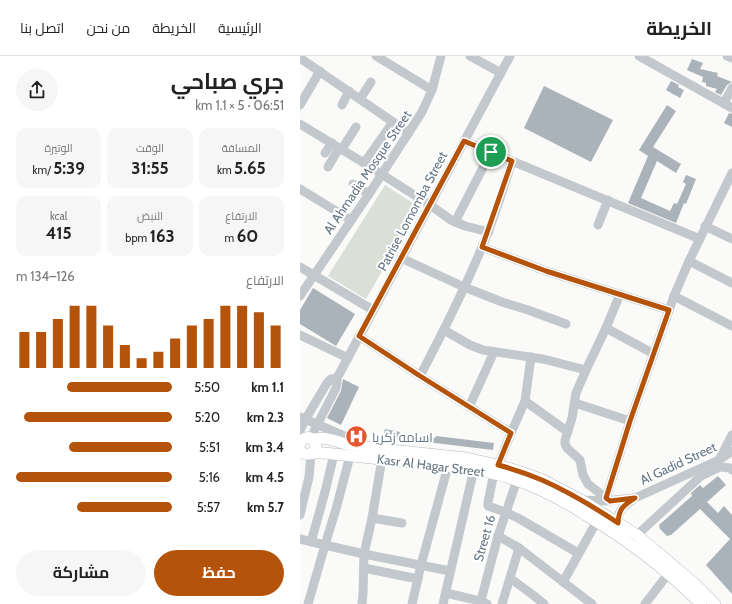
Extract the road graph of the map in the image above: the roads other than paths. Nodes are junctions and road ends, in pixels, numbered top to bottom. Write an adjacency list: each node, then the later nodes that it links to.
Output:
1 (376, 56): 14 (street)
2 (441, 56): 14 (street, Al Ahmadia Mosque Street)
3 (470, 56): 11 (street)
4 (510, 56): 11 (street, Patrise Lomomba Street)
5 (639, 56): 9 (street)
6 (727, 56): 8 (street)
7 (300, 58): 10 (street)
8 (732, 58)
9 (656, 60): 19 (street)
10 (320, 72): 15 (street); 17 (street)
11 (501, 72): 24 (street, Patrise Lomomba Street)
12 (371, 82): 16 (street)
13 (732, 88): 19 (street)
14 (432, 90): 23 (street, Al Ahmadia Mosque Street)
15 (349, 91): 16 (street); 18 (street)
16 (360, 99): 20 (street)
17 (300, 105)
18 (342, 105)
19 (728, 105)
20 (393, 122): 23 (street); 29 (street)
21 (301, 126): 25 (street)
22 (356, 127): 25 (street)
23 (409, 133): 32 (street, Al Ahmadia Mosque Street)
24 (464, 141): 26 (street); 37 (street, Patrise Lomomba Street)
25 (338, 147): 27 (street); 29 (street); 30 (street)
26 (491, 152): 28 (street); 39 (street)
27 (325, 153)
28 (512, 161): 36 (street); 42 (street)
29 (364, 163): 32 (street)
30 (328, 167)
31 (732, 173): 41 (street)
32 (382, 174): 35 (street, Al Ahmadia Mosque Street); 37 (street)
33 (353, 184): 35 (street)
34 (300, 189): 38 (street)
35 (369, 194): 38 (street, Al Ahmadia Mosque Street)
36 (608, 200): 40 (street); 43 (street)
37 (430, 205): 39 (street); 46 (street, Patrise Lomomba Street)
38 (351, 220): 49 (street, Al Ahmadia Mosque Street)
39 (455, 222): 42 (street)
40 (598, 225)
41 (706, 226): 43 (street); 44 (street)
42 (488, 232): 45 (street)
43 (700, 239): 47 (street)
44 (732, 239)
45 (482, 247): 51 (street); 52 (street)
46 (401, 258): 51 (street); 55 (street, Patrise Lomomba Street)
47 (689, 261): 50 (street); 54 (street)
48 (300, 267): 49 (street)
49 (314, 276): 53 (street, Al Ahmadia Mosque Street); 55 (street)
50 (732, 283)
51 (464, 287): 57 (street); 60 (street)
52 (620, 294): 56 (street); 59 (street)
53 (300, 296)
54 (674, 296): 56 (street); 58 (street)
55 (373, 310): 62 (street, Patrise Lomomba Street)
56 (669, 310): 64 (street)
57 (566, 324)
58 (732, 326)
59 (606, 328): 64 (street); 67 (street)
60 (444, 330): 63 (street); 68 (street)
61 (300, 335): 66 (street)
62 (359, 336): 66 (street, Patrise Lomomba Street); 68 (street)
63 (494, 352): 65 (street); 72 (street)
64 (654, 354): 74 (street)
65 (531, 357): 67 (street); 70 (street)
66 (348, 358): 69 (street, Patrise Lomomba Street)
67 (586, 370): 71 (street)
68 (420, 376): 72 (street)
69 (337, 378): 73 (street, Patrise Lomomba Street); 75 (street, Patrise Lomomba Street)
70 (525, 401): 76 (street); 77 (street)
71 (575, 403): 74 (street); 76 (street)
72 (469, 407): 77 (street)
73 (303, 418): 75 (street); 79 (street, Patrise Lomomba Street)
74 (630, 421): 93 (street)
75 (317, 424): 79 (street, Patrise Lomomba Street); 80 (street)
76 (568, 432): 93 (street)
77 (511, 433): 88 (street)
78 (732, 435): 85 (street)
79 (305, 445): 80 (main road, Kasr Al Hagar Street); 82 (main road, Kasr Al Hagar Street); 95 (street)
80 (370, 447): 88 (main road, Kasr Al Hagar Street)
81 (732, 451): 85 (street, Al Gadid Street)
82 (334, 454): 83 (main road, Kasr Al Hagar Street); 103 (street)
83 (350, 456): 84 (main road, Kasr Al Hagar Street); 104 (street)
84 (382, 459): 86 (main road, Kasr Al Hagar Street); 96 (street)
85 (720, 460): 91 (street, Al Gadid Street)
86 (448, 466): 87 (main road, Kasr Al Hagar Street); 108 (street)
87 (474, 469): 88 (main road, Kasr Al Hagar Street); 110 (street)
88 (496, 469): 90 (main road, Kasr Al Hagar Street); 92 (main road, Kasr Al Hagar Street); 94 (street)
89 (732, 470): 100 (street)
90 (517, 480): 94 (street, Street 16); 97 (main road, Kasr Al Hagar Street)
91 (635, 498): 93 (street, Al Gadid Street); 99 (street, Al Gadid Street)
92 (581, 500): 93 (street, Al Gadid Street); 99 (main road, Kasr Al Hagar Street)
93 (608, 500)
94 (505, 512): 101 (street, Street 16); 106 (street)
95 (300, 515)
96 (372, 518): 98 (street); 107 (street)
97 (597, 521): 106 (street); 111 (main road, Kasr Al Hagar Street)
98 (402, 523)
99 (618, 523): 100 (main road, Kasr Al Hagar Street)
100 (637, 535): 126 (main road, Kasr Al Hagar Street)
101 (498, 536): 105 (street); 116 (street, Street 16)
102 (300, 539): 103 (street)
103 (311, 542): 104 (street)
104 (325, 545): 107 (street); 117 (street)
105 (519, 548): 112 (street); 114 (street)
106 (578, 553): 114 (street)
107 (364, 554): 108 (street); 109 (street)
108 (421, 565): 110 (street); 113 (street)
109 (364, 568): 113 (street); 118 (street)
110 (450, 571): 115 (street)
111 (668, 574): 124 (street); 125 (main road, Kasr Al Hagar Street)
112 (510, 578): 121 (street); 122 (street)
113 (418, 579): 119 (street)
114 (563, 582): 123 (street)
115 (446, 593): 116 (street); 120 (street)
116 (482, 603)
117 (308, 604)
118 (362, 604)
119 (412, 604)
120 (444, 604)
121 (502, 604)
122 (544, 604)
123 (592, 604)
124 (645, 604)
125 (701, 604)
126 (715, 604)

